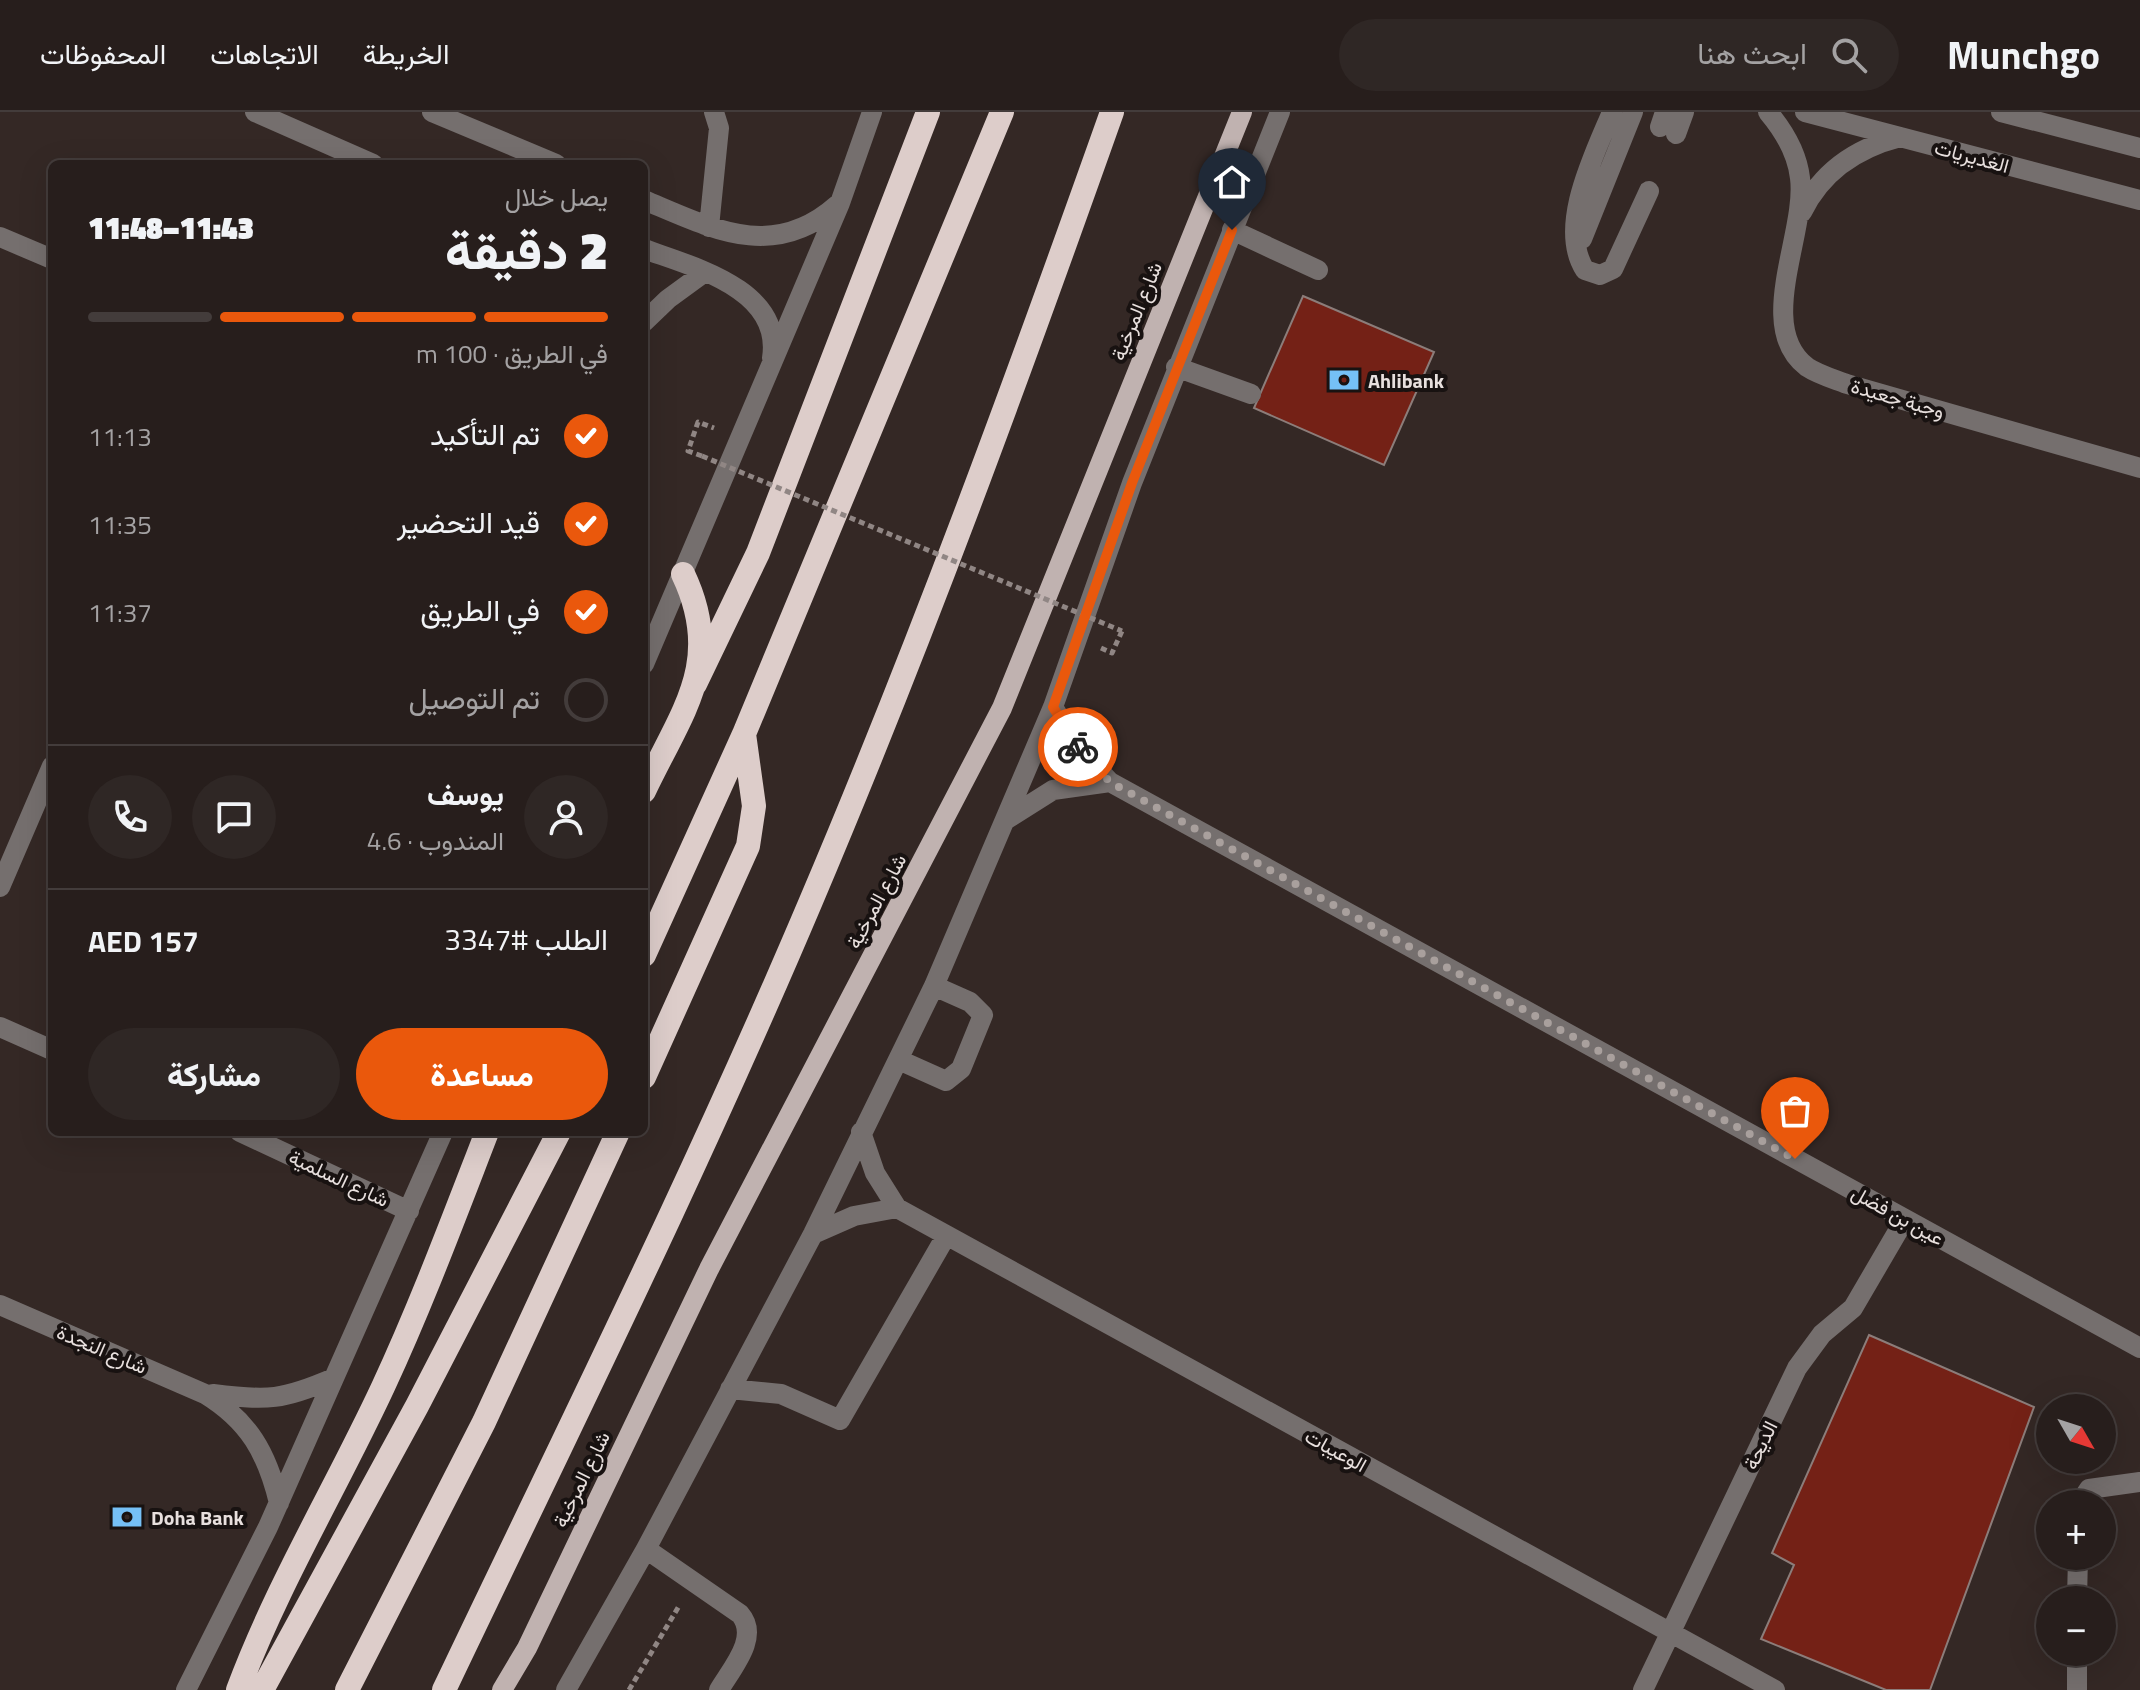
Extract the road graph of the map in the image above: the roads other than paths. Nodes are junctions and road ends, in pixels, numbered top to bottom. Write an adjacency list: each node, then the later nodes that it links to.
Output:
1 (255, 112): 19 (street)
2 (432, 112): 20 (street)
3 (714, 112): 26 (street)
4 (872, 112): 24 (street)
5 (928, 112): 41 (highway)
6 (1002, 112): 43 (highway)
7 (1112, 112): 81 (highway, شارع المرخية)
8 (1242, 112): 82 (main road, شارع المرخية)
9 (1280, 112): 27 (street)
10 (1612, 112): 29 (street)
11 (1633, 112): 29 (street)
12 (1684, 112): 16 (street)
13 (1768, 112): 25 (street, وجبة جعيدة)
14 (1805, 112): 17 (street, الغديريات)
15 (2001, 112): 18 (street)
16 (1667, 124)
17 (1900, 137): 22 (street, الغديريات); 25 (street, وجبة جعيدة)
18 (2140, 148)
19 (364, 160)
20 (546, 160)
21 (1649, 191): 29 (street)
22 (2140, 200)
23 (648, 202): 26 (street)
24 (840, 203): 26 (street); 36 (street)
25 (1798, 219): 38 (street, وجبة جعيدة)
26 (709, 227)
27 (1232, 230): 32 (street); 35 (street)
28 (0, 237): 31 (street)
29 (1579, 247)
30 (648, 251): 33 (street)
31 (48, 257)
32 (1318, 270)
33 (705, 272): 34 (street); 36 (street)
34 (648, 318)
35 (1176, 367): 37 (street); 42 (street)
36 (770, 370): 39 (street)
37 (1251, 394)
38 (2140, 468)
39 (683, 574): 40 (street); 41 (highway)
40 (648, 655)
41 (695, 684): 46 (highway)
42 (1053, 707): 45 (street, عين بن فضل); 47 (street)
43 (744, 734): 49 (highway); 54 (highway)
44 (48, 775): 48 (street)
45 (1110, 782): 47 (street); 63 (street, عين بن فضل)
46 (648, 783)
47 (1005, 820): 50 (street)
48 (0, 887)
49 (648, 946)
50 (934, 986): 53 (street); 53 (street)
51 (0, 1027): 52 (street)
52 (48, 1048)
53 (899, 1060): 55 (street)
54 (648, 1068)
55 (861, 1132): 61 (street, الوعيبات); 64 (street)
56 (441, 1136): 62 (street)
57 (485, 1136): 78 (highway)
58 (557, 1136): 79 (highway)
59 (616, 1136): 80 (highway)
60 (272, 1138): 62 (street, شارع السلمية)
61 (897, 1208): 64 (street); 65 (street, الوعيبات)
62 (409, 1211): 68 (street)
63 (1905, 1219): 67 (street, عين بن فضل); 75 (street, الديحة)
64 (813, 1234): 69 (street)
65 (946, 1236): 69 (street); 75 (street, الوعيبات)
66 (0, 1305): 70 (street, شارع النجدة)
67 (2140, 1348)
68 (334, 1378): 70 (street, شارع النجدة); 73 (street)
69 (730, 1389): 74 (street)
70 (205, 1394): 73 (street, شارع النجدة)
71 (2140, 1482): 72 (street)
72 (2088, 1490)
73 (279, 1503): 77 (street)
74 (646, 1549): 83 (street); 84 (street)
75 (1670, 1633): 85 (street, الديحة); 86 (street, الوعيبات)
76 (2077, 1666): 87 (street)
77 (186, 1690)
78 (238, 1690)
79 (262, 1690)
80 (347, 1690)
81 (444, 1690)
82 (502, 1690)
83 (566, 1690)
84 (719, 1690)
85 (1643, 1690)
86 (1775, 1690)
87 (2077, 1690)

